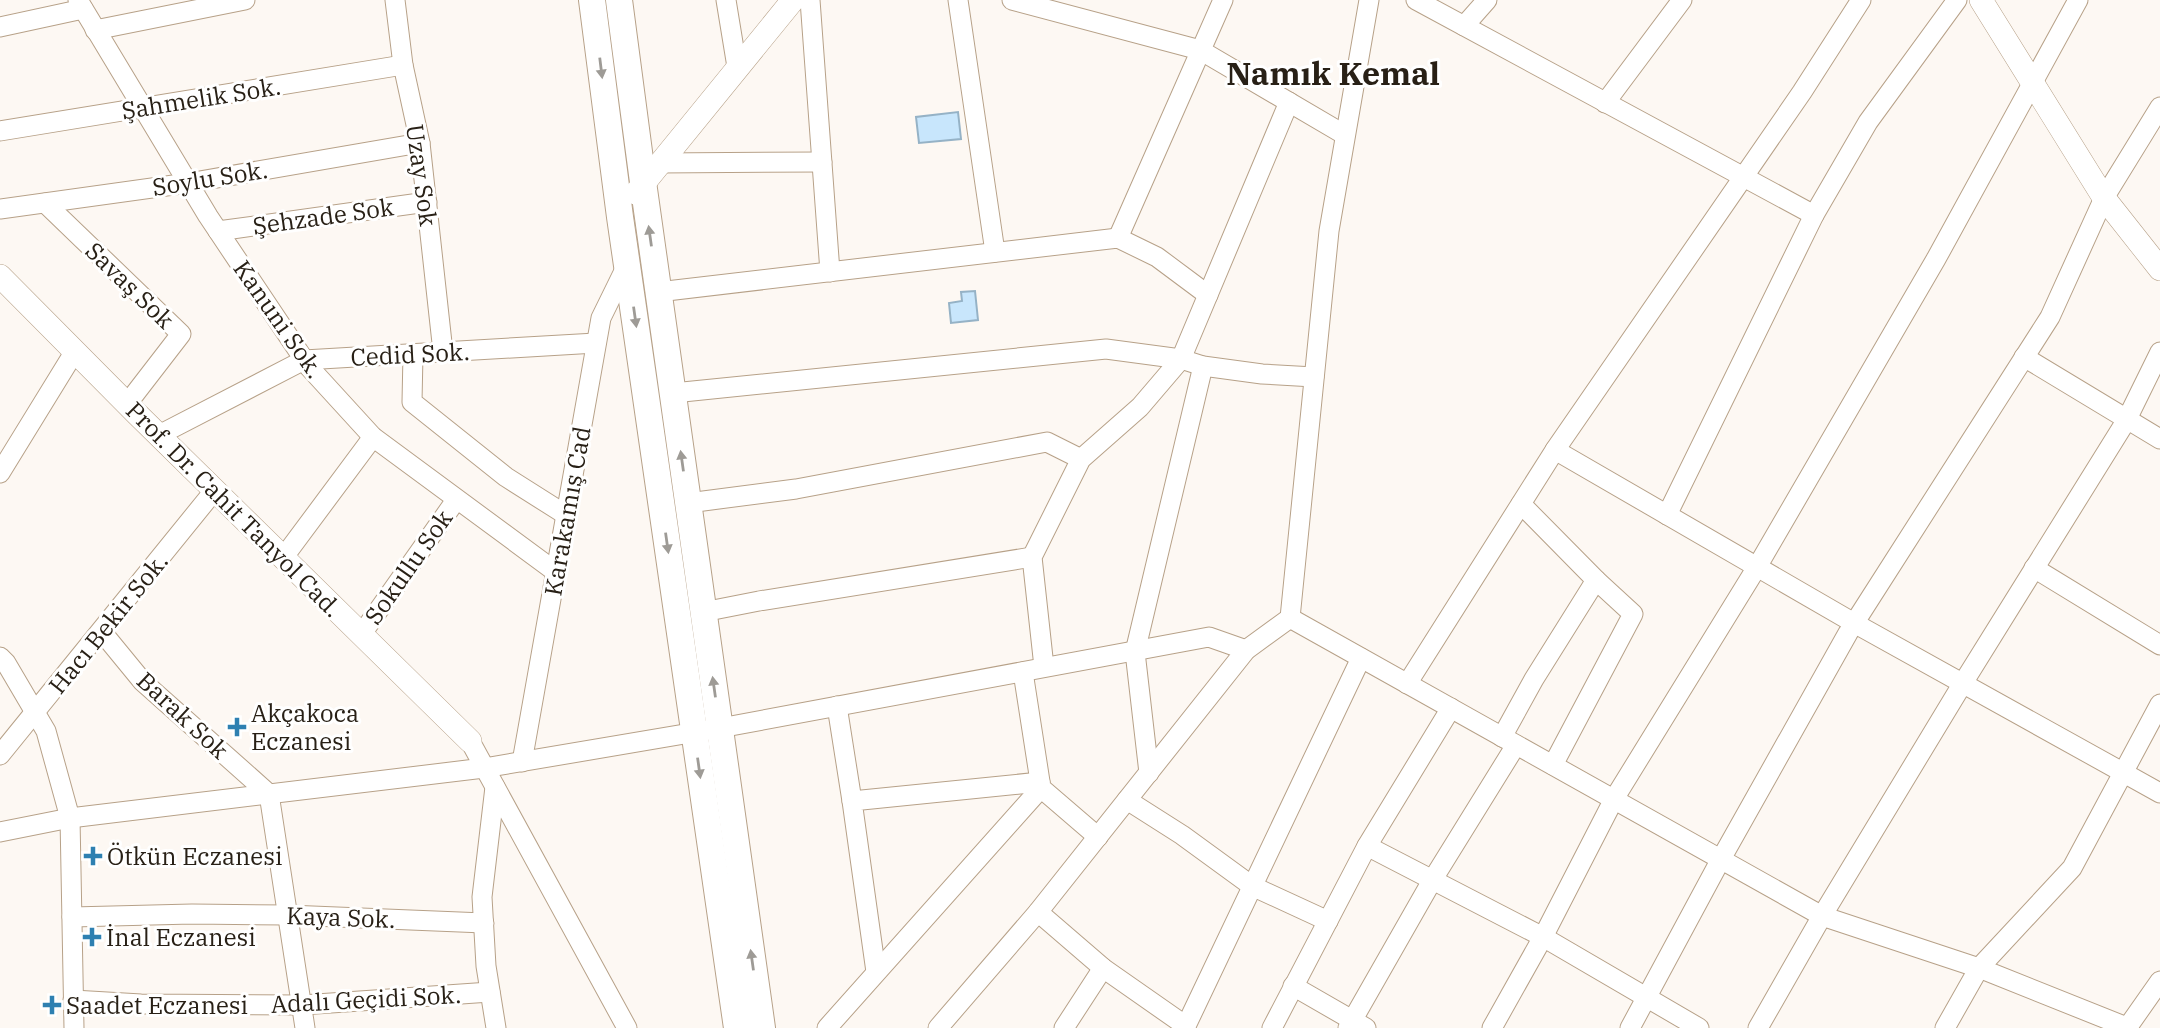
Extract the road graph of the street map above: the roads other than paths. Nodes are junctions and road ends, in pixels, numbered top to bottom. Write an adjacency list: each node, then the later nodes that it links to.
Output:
1 (246, 0): 23 (street)
2 (395, 0): 25 (street, Uzay Sok)
3 (592, 0): 44 (main road, one-way to 44)
4 (619, 0): 36 (main road)
5 (726, 0): 26 (street)
6 (793, 0): 26 (street)
7 (810, 0): 35 (street)
8 (958, 0): 47 (street)
9 (1012, 0): 20 (street)
10 (1223, 0): 24 (street)
11 (1369, 0): 33 (street)
12 (1416, 0): 21 (street)
13 (1487, 0): 21 (street)
14 (1682, 0): 29 (street)
15 (1861, 0): 37 (street)
16 (1957, 0): 43 (street)
17 (1981, 0): 27 (street)
18 (2078, 0): 27 (street)
19 (80, 5): 22 (street); 23 (street, Kanuni Sok.)
20 (1053, 6): 24 (street)
21 (1464, 26): 29 (street)
22 (0, 27)
23 (95, 30): 31 (street, Kanuni Sok.)
24 (1200, 50): 28 (street); 46 (street)
25 (403, 65): 31 (street, Şahmelik Sok.); 34 (street, Uzay Sok)
26 (737, 67): 36 (street)
27 (2032, 82): 39 (street); 81 (street)
28 (1289, 102): 33 (street); 53 (street)
29 (1605, 103): 37 (street)
30 (2160, 107): 39 (street)
31 (143, 108): 32 (street, Şahmelik Sok.); 38 (street, Kanuni Sok.)
32 (0, 131)
33 (1345, 135): 63 (street)
34 (420, 143): 38 (street, Soylu Sok.); 40 (street, Uzay Sok)
35 (822, 162): 36 (street); 50 (street)
36 (651, 173): 44 (street); 52 (main road, one-way to 36)
37 (1742, 178): 43 (street); 70 (street)
38 (188, 183): 41 (street, Soylu Sok.); 45 (street, Kanuni Sok.)
39 (2104, 198): 49 (street); 59 (street)
40 (427, 202): 45 (street, Şehzade Sok); 56 (street, Uzay Sok)
41 (45, 203): 42 (street, Soylu Sok.); 65 (street, Savaş Sok)
42 (0, 209)
43 (1814, 215): 78 (street)
44 (620, 217): 48 (main road)
45 (218, 231): 61 (street, Kanuni Sok.)
46 (1118, 238): 47 (street); 53 (street)
47 (995, 252): 50 (street)
48 (627, 265): 54 (street, Karakamış Cad); 103 (main road, one-way to 103)
49 (2160, 269)
50 (830, 272): 52 (street)
51 (0, 276): 55 (street, Prof. Dr. Cahit Tanyol Cad.)
52 (658, 292): 64 (main road)
53 (1208, 295): 60 (street)
54 (596, 343): 56 (street, Cedid Sok.); 77 (street, Karakamış Cad)
55 (75, 351): 65 (street, Prof. Dr. Cahit Tanyol Cad.); 72 (street)
56 (443, 352): 58 (street, Cedid Sok.)
57 (2160, 352): 66 (street)
58 (412, 354): 61 (street, Cedid Sok.); 77 (street)
59 (2024, 358): 66 (street); 87 (street)
60 (1181, 359): 62 (street); 64 (street); 71 (street)
61 (304, 360): 67 (street, Cedid Sok.); 68 (street, Kanuni Sok.)
62 (1203, 366): 63 (street); 92 (street)
63 (1314, 377): 86 (street)
64 (673, 393): 75 (main road, one-way to 64)
65 (127, 404): 67 (street, Prof. Dr. Cahit Tanyol Cad.)
66 (2126, 421): 69 (street); 82 (street)
67 (159, 435): 73 (street, Prof. Dr. Cahit Tanyol Cad.)
68 (373, 436): 74 (street, Kanuni Sok.); 80 (street)
69 (2160, 439)
70 (1555, 450): 76 (street); 78 (street)
71 (1081, 459): 75 (street); 79 (street)
72 (0, 473)
73 (215, 491): 80 (street, Prof. Dr. Cahit Tanyol Cad.); 88 (street, Hacı Bekir Sok.)
74 (456, 500): 83 (street, Kanuni Sok.); 89 (street, Sokullu Sok)
75 (688, 503): 85 (main road)
76 (1521, 504): 84 (street); 98 (street)
77 (566, 515): 83 (street, Karakamış Cad)
78 (1667, 515): 81 (street)
79 (1032, 557): 85 (street); 95 (street)
80 (283, 558): 89 (street, Prof. Dr. Cahit Tanyol Cad.)
81 (1757, 567): 87 (street); 116 (street)
82 (2034, 568): 90 (street); 97 (street)
83 (555, 572): 107 (street, Karakamış Cad)
84 (1596, 580): 105 (street); 108 (street)
85 (703, 612): 103 (main road, one-way to 85)
86 (1290, 618): 91 (street); 94 (street)
87 (1854, 623): 97 (street); 123 (street)
88 (102, 632): 102 (street, Hacı Bekir Sok.); 115 (street, Barak Sok)
89 (361, 635): 104 (street, Prof. Dr. Cahit Tanyol Cad.)
90 (2160, 645)
91 (1246, 650): 92 (street); 111 (street)
92 (1135, 652): 95 (street); 111 (street)
93 (0, 657): 102 (street)
94 (1361, 658): 98 (street); 125 (street)
95 (1044, 667): 96 (street)
96 (1023, 672): 100 (street); 112 (street)
97 (1963, 683): 110 (street); 128 (street)
98 (1407, 684): 101 (street)
99 (2160, 704): 110 (street)
100 (837, 706): 103 (street); 118 (street)
101 (1451, 708): 105 (street); 122 (street)
102 (36, 713): 106 (street, Hacı Bekir Sok.); 119 (street)
103 (707, 730): 107 (street); 148 (main road, one-way to 148); 149 (main road, one-way to 103)
104 (470, 741): 109 (street)
105 (1509, 741): 108 (street); 124 (street)
106 (0, 755)
107 (522, 762): 109 (street)
108 (1553, 765): 116 (street)
109 (484, 768): 113 (street); 115 (street)
110 (2124, 772): 114 (street); 134 (street)
111 (1149, 773): 117 (street)
112 (1040, 785): 118 (street); 121 (street); 135 (street)
113 (495, 787): 131 (street); 147 (street)
114 (2160, 793)
115 (269, 794): 119 (street); 127 (street)
116 (1614, 799): 123 (street); 132 (street)
117 (1127, 800): 121 (street); 125 (street)
118 (852, 801): 135 (street)
119 (70, 818): 120 (street); 129 (street)
120 (0, 832)
121 (1098, 837): 126 (street)
122 (1367, 846): 124 (street); 130 (street)
123 (1721, 859): 128 (street); 139 (street)
124 (1433, 879): 132 (street); 142 (street)
125 (1252, 886): 130 (street); 143 (street)
126 (1038, 912): 133 (street); 151 (street)
127 (288, 915): 129 (street, Kaya Sok.); 131 (street, Kaya Sok.); 141 (street)
128 (1822, 916): 134 (street); 157 (street)
129 (72, 917): 140 (street)
130 (1328, 921): 137 (street)
131 (484, 923): 138 (street)
132 (1543, 937): 139 (street); 154 (street)
133 (1103, 968): 143 (street); 152 (street)
134 (1979, 968): 158 (street); 159 (street)
135 (876, 972): 150 (street)
136 (2160, 981): 159 (street)
137 (1293, 986): 142 (street); 153 (street)
138 (491, 992): 141 (street, Adalı Geçidi Sok.); 146 (street)
139 (1647, 998): 155 (street); 156 (street)
140 (73, 1000): 141 (street, Adalı Geçidi Sok.); 144 (street)
141 (302, 1005): 145 (street)
142 (1356, 1025)
143 (1185, 1027)
144 (74, 1028)
145 (305, 1028)
146 (496, 1028)
147 (627, 1028)
148 (737, 1028)
149 (762, 1028)
150 (827, 1028)
151 (938, 1028)
152 (1064, 1028)
153 (1272, 1028)
154 (1492, 1028)
155 (1630, 1028)
156 (1699, 1028)
157 (1758, 1028)
158 (1945, 1028)
159 (2128, 1028)

